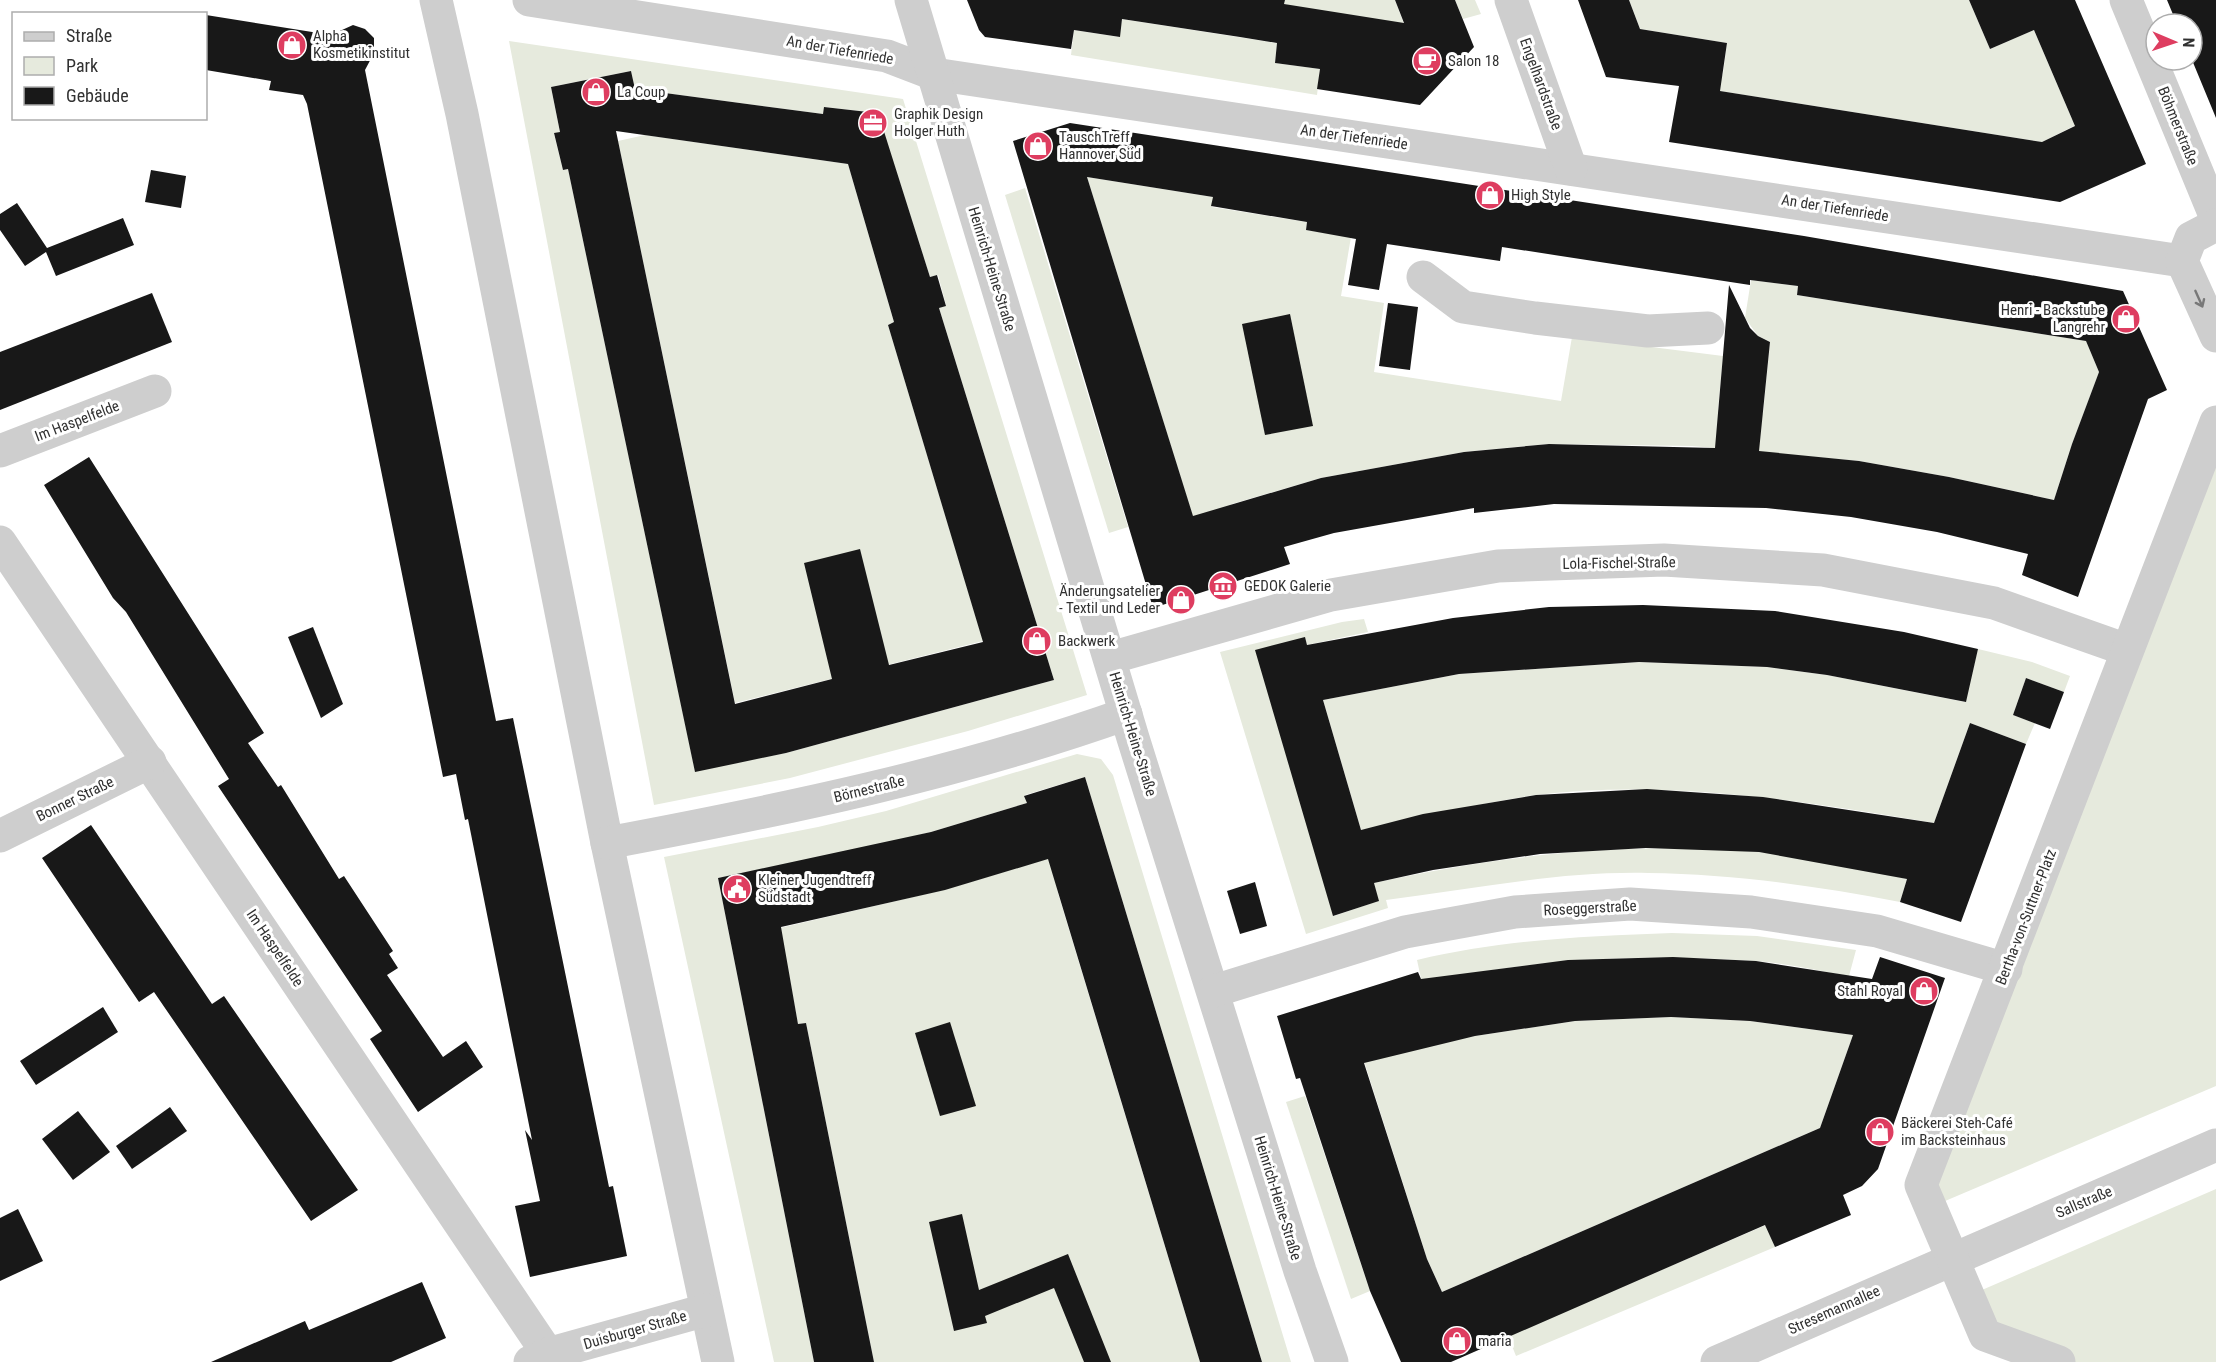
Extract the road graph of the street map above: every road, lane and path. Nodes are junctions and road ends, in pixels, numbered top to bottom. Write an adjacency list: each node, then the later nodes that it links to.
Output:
1 (436, 0): 23 (street)
2 (529, 0): 6 (street, An der Tiefenriede)
3 (911, 0): 6 (street, Heinrich-Heine-Straße)
4 (1511, 0): 7 (street, Engelhardstraße)
5 (2126, 0): 8 (street, Böhmerstraße)
6 (934, 74): 7 (street, An der Tiefenriede); 19 (street, Heinrich-Heine-Straße)
7 (1571, 169): 10 (street, An der Tiefenriede)
8 (2216, 218)
9 (2216, 225): 10 (street)
10 (2182, 261): 13 (street, one-way to 13)
11 (1423, 277): 12 (street)
12 (1708, 328)
13 (2216, 336)
14 (155, 391): 16 (street, Im Haspelfelde)
15 (2216, 422): 18 (street, Bertha-von-Suttner-Platz)
16 (0, 451)
17 (0, 542): 21 (street, Im Haspelfelde)
18 (2127, 650): 19 (street, Lola-Fischel-Straße); 24 (street, Bertha-von-Suttner-Platz)
19 (1110, 658): 20 (street, Heinrich-Heine-Straße)
20 (1126, 714): 23 (street, Börnestraße); 25 (street, Heinrich-Heine-Straße)
21 (150, 762): 22 (street, Bonner Straße); 29 (street, Im Haspelfelde)
22 (0, 836)
23 (607, 843): 28 (street)
24 (2006, 969): 25 (street, Roseggerstraße); 27 (street, Bertha-von-Suttner-Platz)
25 (1214, 991): 31 (street, Heinrich-Heine-Straße)
26 (2216, 1145): 27 (street, Sallstraße)
27 (1952, 1258): 32 (street, Stresemannallee); 33 (street, Bertha-von-Suttner-Platz)
28 (706, 1310): 29 (street, Duisburger Straße); 30 (street)
29 (539, 1358)
30 (718, 1362)
31 (1332, 1362)
32 (1717, 1362)
33 (2059, 1362)

